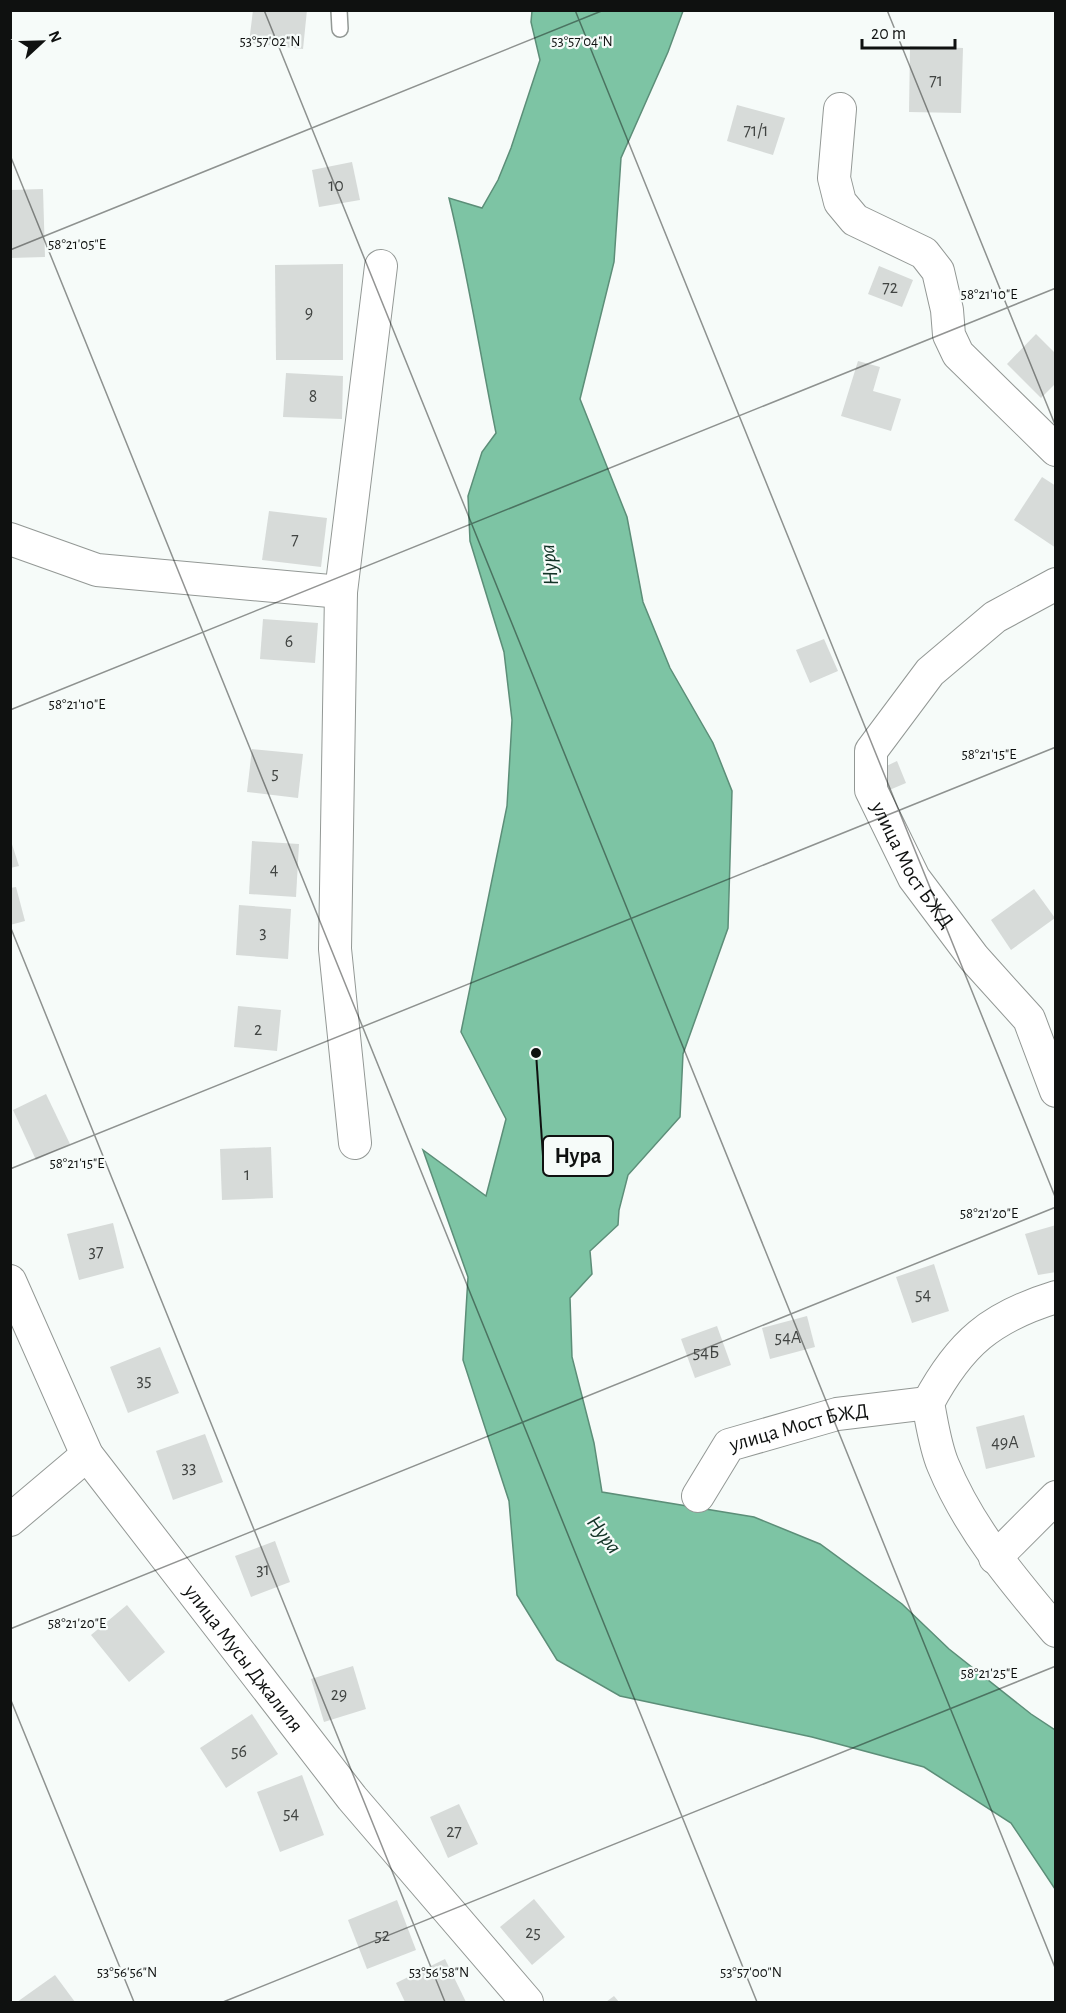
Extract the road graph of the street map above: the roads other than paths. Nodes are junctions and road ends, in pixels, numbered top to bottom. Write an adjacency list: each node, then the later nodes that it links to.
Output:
1 (339, 10): 2 (lane)
2 (340, 29)
3 (840, 109): 5 (street)
4 (381, 266): 8 (street)
5 (1056, 450)
6 (10, 539): 8 (street)
7 (1056, 584): 9 (street, улица Мост БЖД)
8 (341, 592): 10 (street)
9 (1056, 1091)
10 (355, 1143)
11 (10, 1281): 14 (street, улица Мусы Джалиля)
12 (1056, 1297): 13 (street)
13 (928, 1403): 15 (street, улица Мост БЖД); 18 (street)
14 (87, 1455): 17 (street); 20 (street, улица Мусы Джалиля)
15 (698, 1496)
16 (1056, 1497): 18 (street)
17 (10, 1520)
18 (995, 1558): 19 (street)
19 (1056, 1631)
20 (527, 2002)

